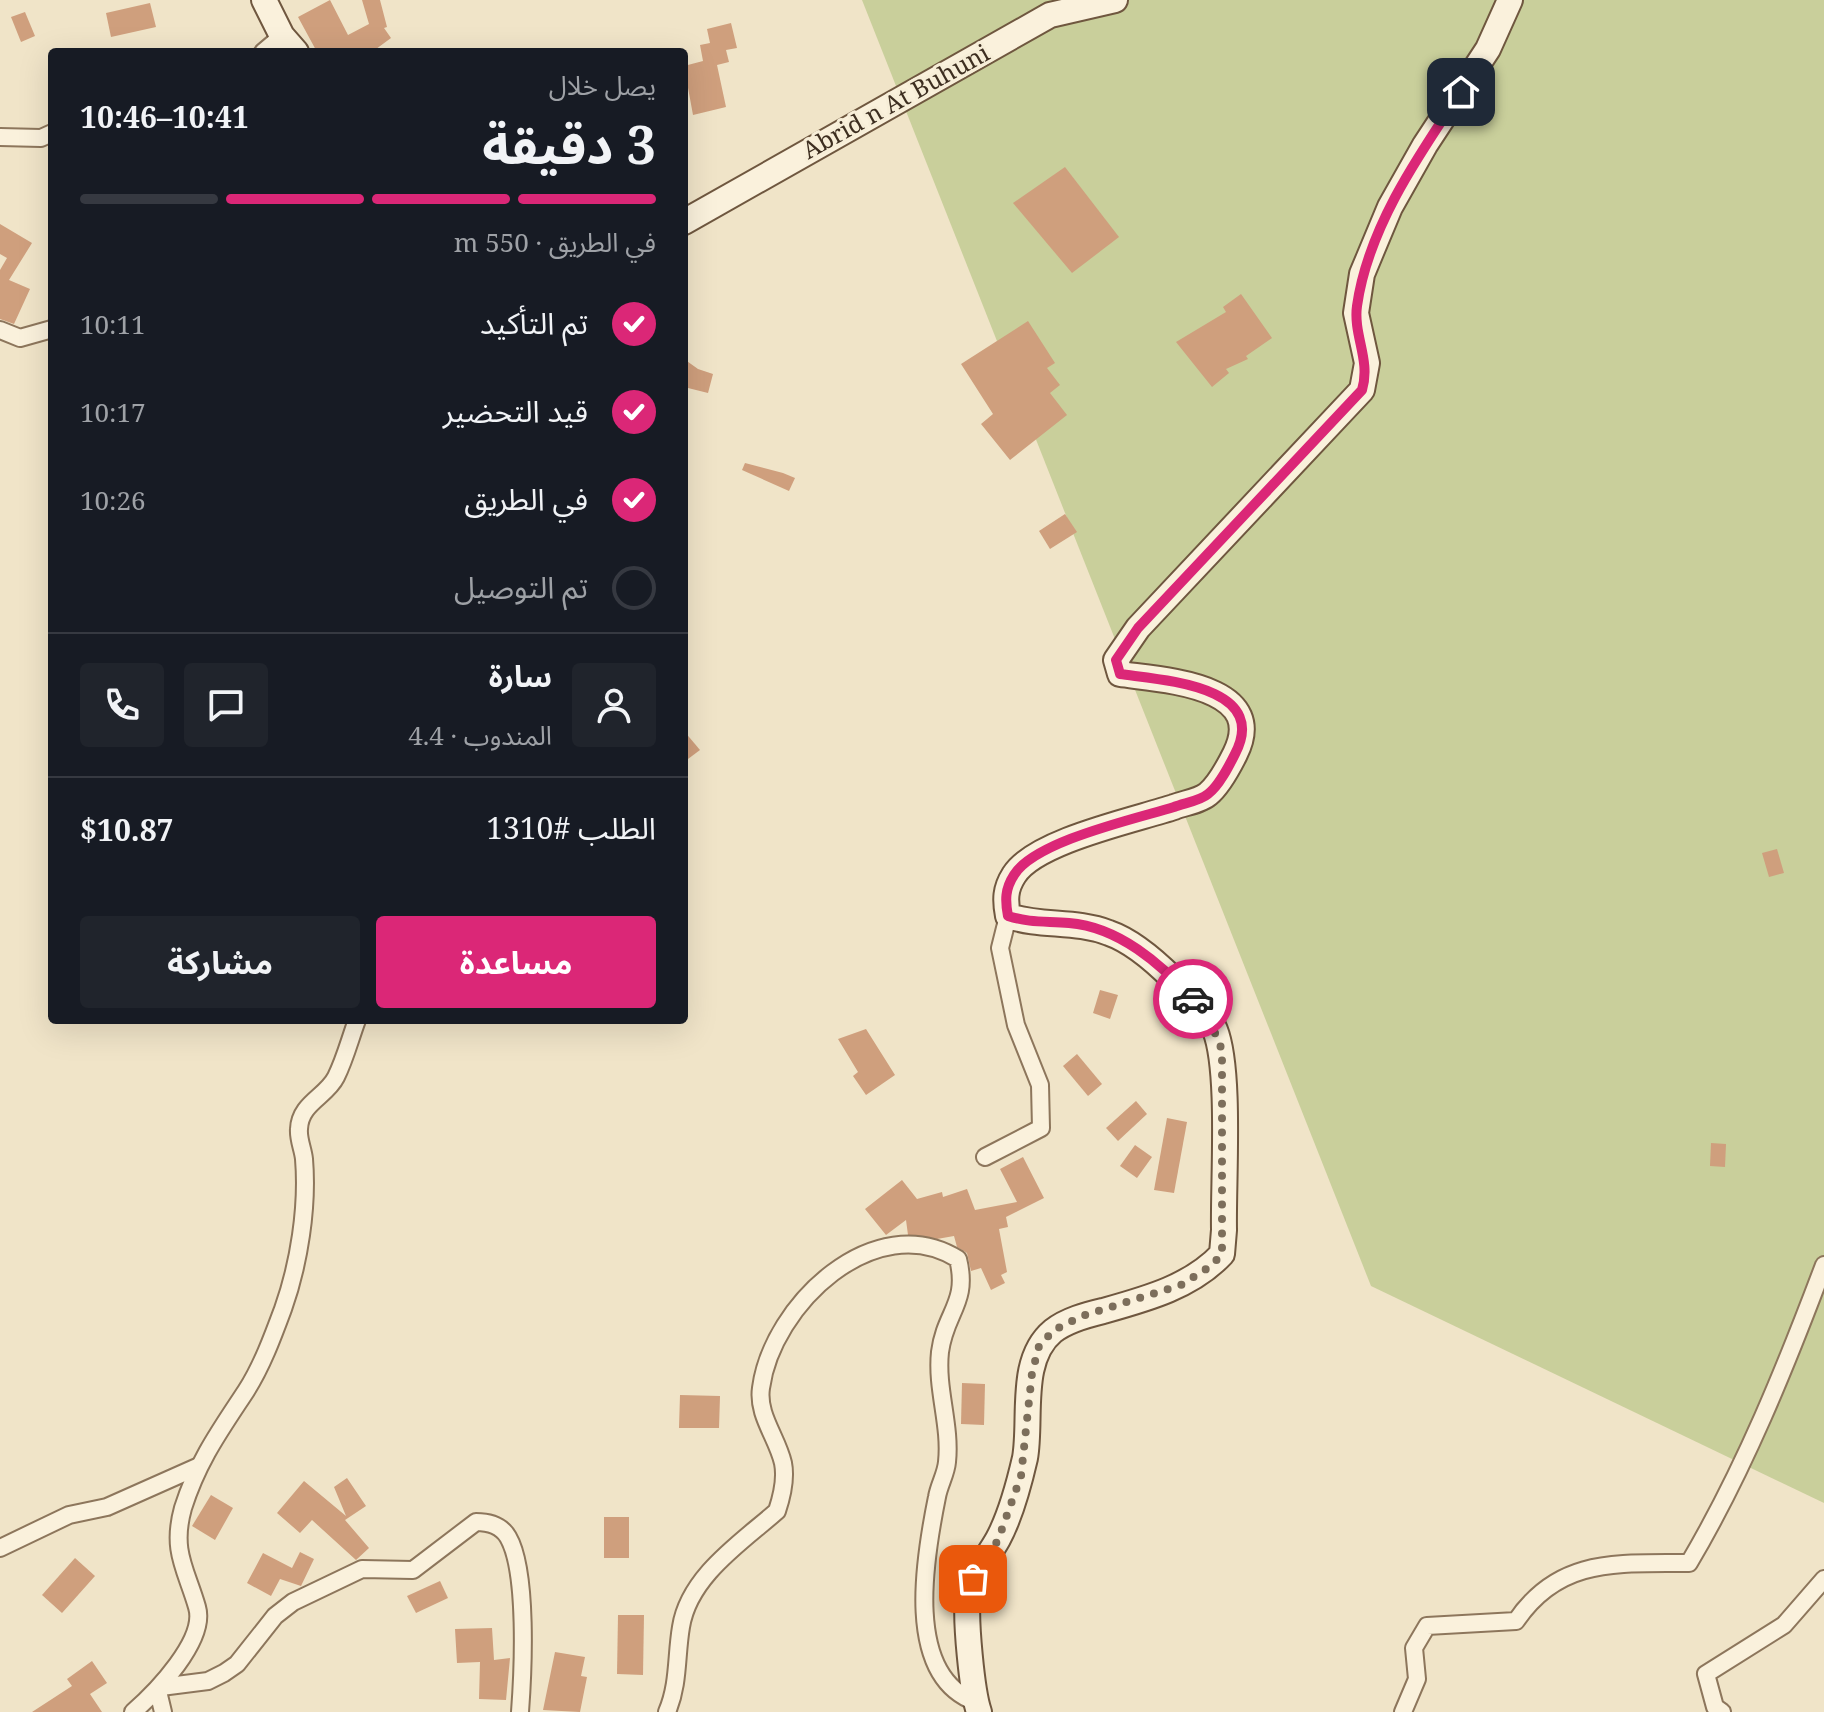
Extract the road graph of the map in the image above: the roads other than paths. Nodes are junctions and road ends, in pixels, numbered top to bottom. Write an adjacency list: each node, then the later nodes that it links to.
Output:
1 (264, 0): 4 (street)
2 (1115, 0): 7 (street, Abrid n At Buhuni)
3 (1510, 0): 10 (street)
4 (289, 44)
5 (48, 135): 6 (street)
6 (0, 137)
7 (688, 220)
8 (0, 330): 9 (street)
9 (48, 330)
10 (1008, 916): 12 (street); 18 (street)
11 (356, 1024): 14 (street)
12 (985, 1157)
13 (1824, 1265): 23 (street)
14 (197, 1467): 15 (street); 17 (street)
15 (0, 1548)
16 (1824, 1579): 24 (street)
17 (159, 1689): 19 (street); 20 (street); 21 (street)
18 (978, 1707): 22 (street)
19 (133, 1712)
20 (163, 1712)
21 (520, 1712)
22 (667, 1712)
23 (1403, 1712)
24 (1722, 1712)

